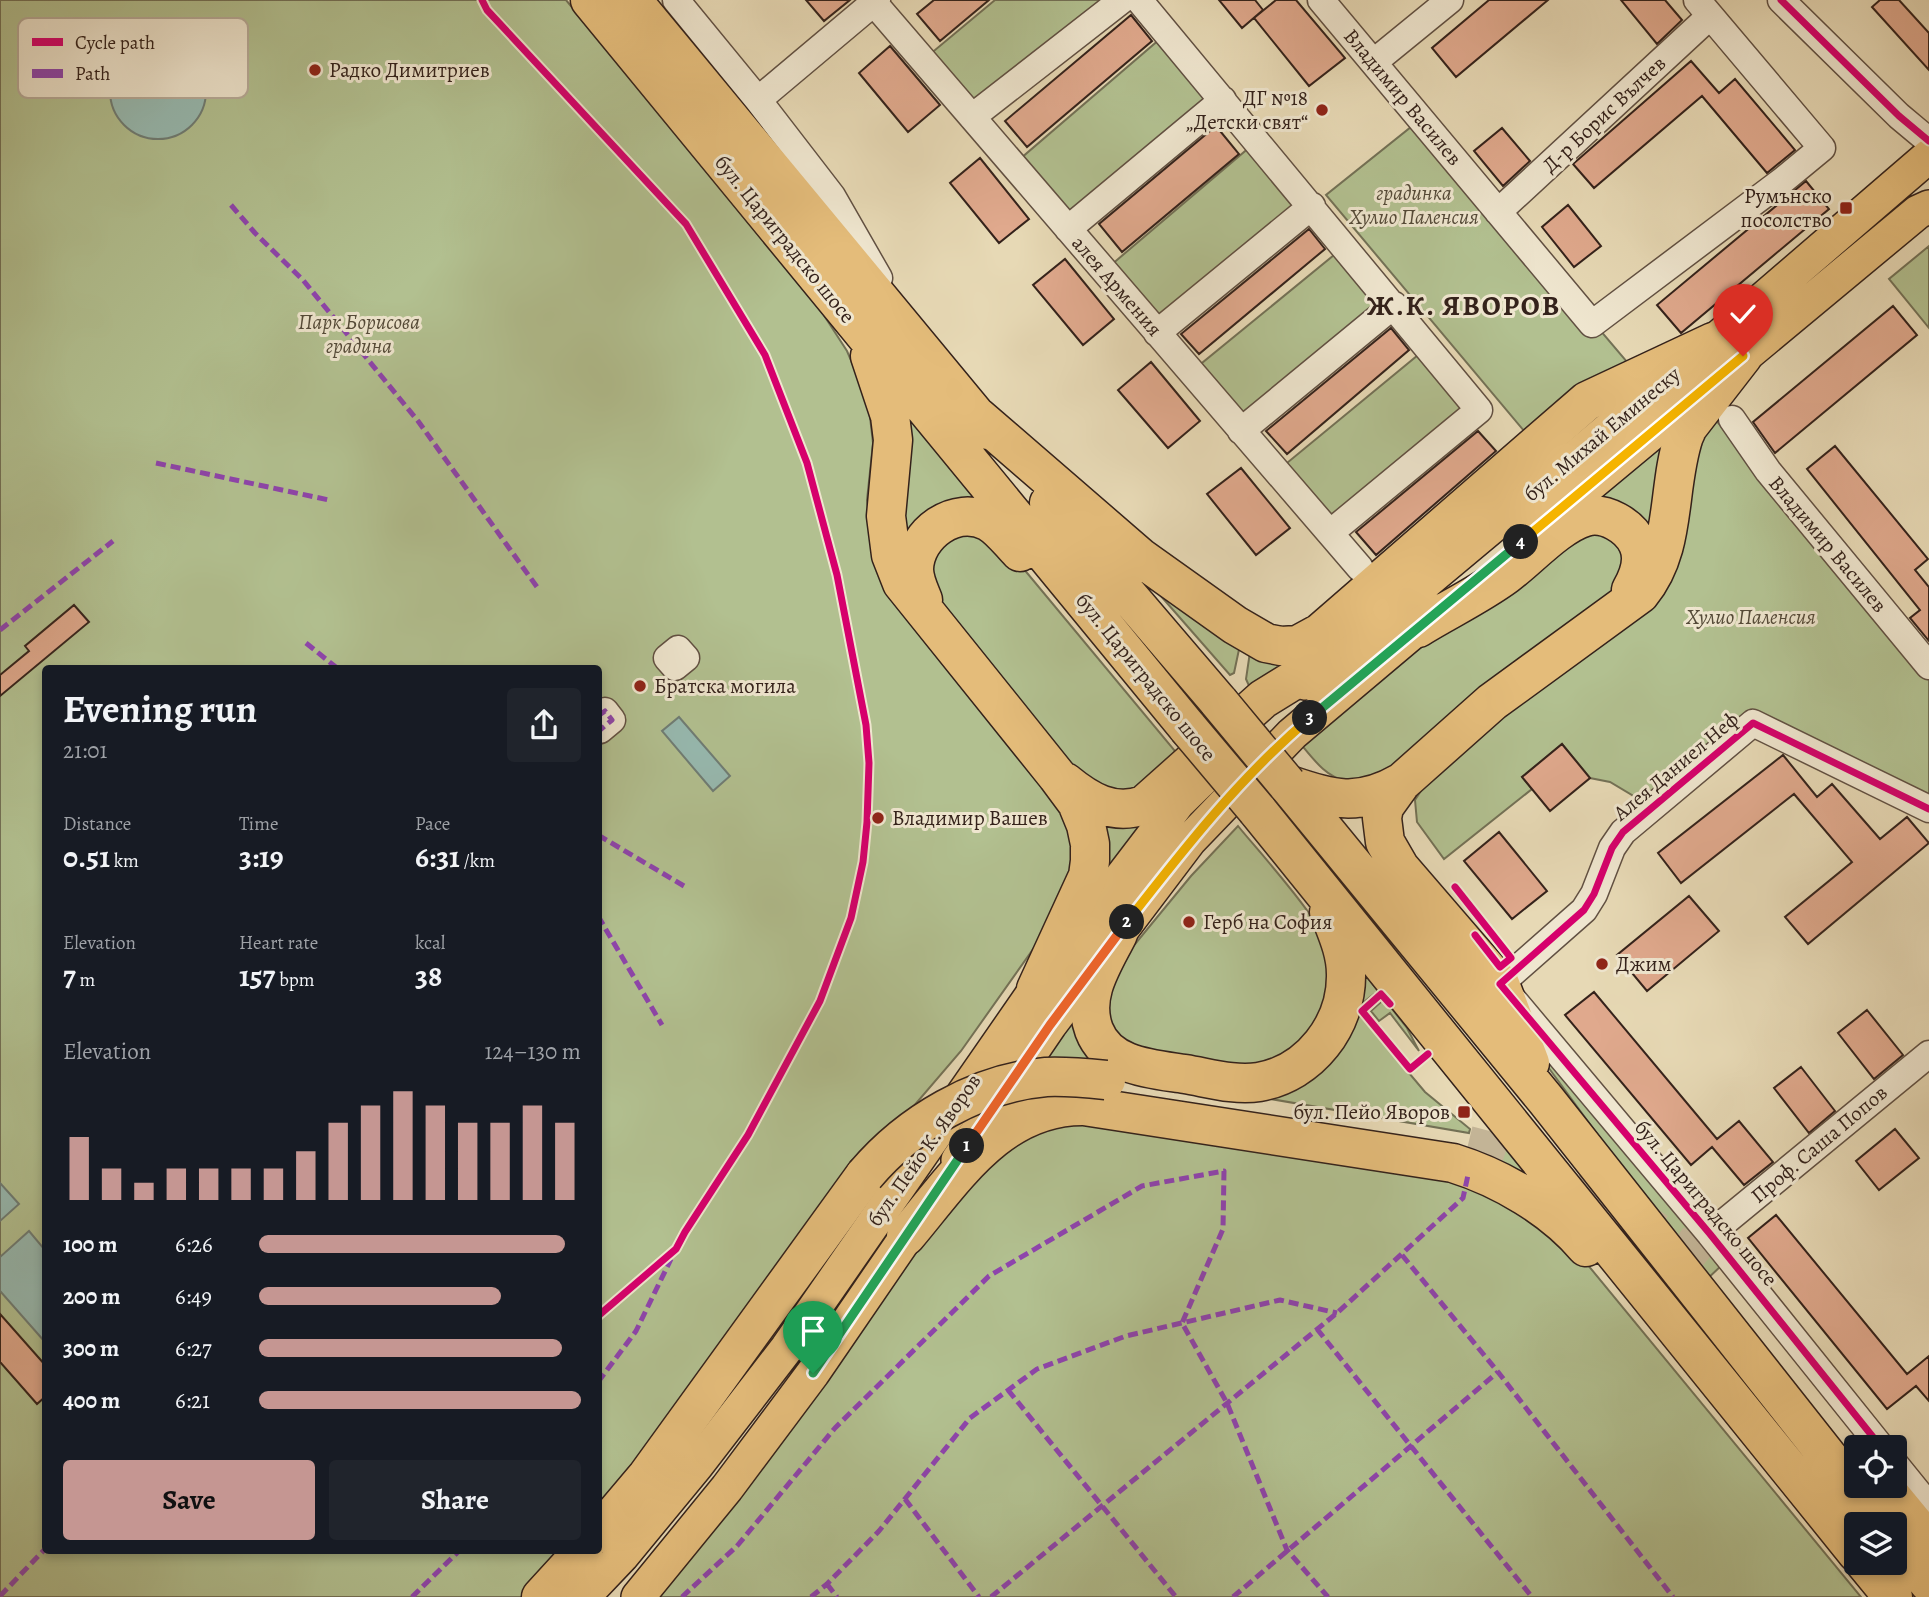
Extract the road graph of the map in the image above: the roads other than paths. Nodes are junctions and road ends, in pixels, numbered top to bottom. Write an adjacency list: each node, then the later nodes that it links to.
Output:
1 (590, 0): 22 (highway, бул. Цариградско шосе)
2 (632, 0): 24 (highway, бул. Цариградско шосе)
3 (677, 0): 12 (street, бул. Цариградско шосе)
4 (1122, 0): 14 (street)
5 (1139, 0): 13 (street)
6 (1321, 0): 11 (street, Владимир Василев)
7 (1450, 0): 11 (street)
8 (876, 1): 12 (street); 14 (street, алея Армения)
9 (1788, 2): 15 (street)
10 (1703, 8): 19 (street, Д-р Борис Вълчев); 19 (street, Владимир Василев)
11 (1374, 62): 19 (street, Владимир Василев)
12 (758, 100): 24 (street, бул. Цариградско шосе)
13 (1223, 100): 17 (street); 20 (street)
14 (972, 117): 20 (street, алея Армения)
15 (1929, 141)
16 (1929, 156): 25 (main road, бул. Михай Еминеску)
17 (1312, 206): 21 (street); 23 (street)
18 (1929, 206): 25 (main road, бул. Михай Еминеску)
19 (1498, 212)
20 (1068, 229): 23 (street, алея Армения)
21 (1394, 305): 28 (street); 29 (street)
22 (845, 312): 31 (highway, бул. Цариградско шосе); 33 (highway)
23 (1157, 333): 28 (street, алея Армения)
24 (918, 346): 26 (highway, бул. Цариградско шосе)
25 (1728, 349): 26 (highway); 32 (highway); 34 (main road, бул. Михай Еминеску); 35 (main road, бул. Михай Еминеску)
26 (971, 411): 41 (highway, бул. Цариградско шосе, bridge)
27 (1731, 419): 36 (street, Владимир Василев)
28 (1241, 431): 29 (street, алея Армения)
29 (1330, 533): 30 (street, алея Армения)
30 (1360, 568)
31 (1097, 615): 33 (highway); 45 (highway, бул. Цариградско шосе, bridge)
32 (1610, 616): 34 (highway); 42 (highway)
33 (937, 627): 40 (highway)
34 (1418, 628): 41 (main road, бул. Михай Еминеску)
35 (1324, 666): 37 (main road, бул. Михай Еминеску); 40 (highway)
36 (1929, 666)
37 (1274, 712): 48 (main road, бул. Пейо К. Яворов)
38 (602, 713): 39 (street)
39 (602, 728)
40 (1057, 776): 48 (highway)
41 (1289, 782): 42 (highway); 44 (highway); 46 (main road, бул. Пейо К. Яворов); 50 (highway, бул. Цариградско шосе)
42 (1402, 782): 44 (highway)
43 (1929, 809): 47 (street, Алея Даниел Неф)
44 (1400, 868): 47 (highway)
45 (1320, 887): 46 (highway); 55 (highway, бул. Цариградско шосе)
46 (1118, 934): 53 (main road, бул. Пейо К. Яворов)
47 (1500, 984): 50 (highway); 52 (street, бул. Цариградско шосе)
48 (1036, 989): 70 (main road, бул. Пейо К. Яворов)
49 (1929, 1054): 52 (street, Проф. Саша Попов)
50 (1546, 1100): 61 (highway, бул. Цариградско шосе)
51 (1468, 1145): 62 (highway, bridge)
52 (1710, 1234): 56 (street, бул. Цариградско шосе)
53 (906, 1236): 55 (highway); 71 (main road, бул. Пейо К. Яворов)
54 (1712, 1274): 57 (highway)
55 (1709, 1369): 63 (highway, бул. Цариградско шосе)
56 (1871, 1435)
57 (1844, 1437)
58 (1907, 1479): 60 (street)
59 (1893, 1498): 64 (highway)
60 (1929, 1506)
61 (1871, 1512)
62 (602, 1529)
63 (1844, 1537)
64 (1929, 1542)
65 (580, 1554): 69 (highway)
66 (1907, 1556): 68 (highway)
67 (1875, 1575): 72 (highway)
68 (1929, 1583)
69 (541, 1597)
70 (583, 1597)
71 (638, 1597)
72 (1893, 1597)

